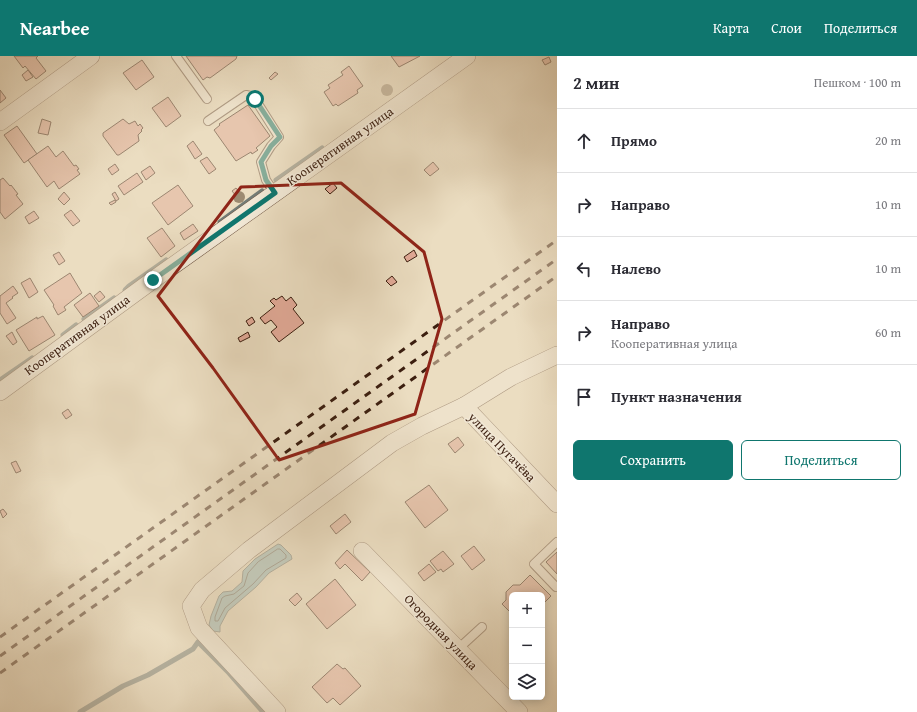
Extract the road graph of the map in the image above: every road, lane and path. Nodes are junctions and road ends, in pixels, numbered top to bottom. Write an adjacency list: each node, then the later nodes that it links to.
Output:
1 (91, 56): 6 (street)
2 (176, 56): 4 (lane)
3 (467, 56): 7 (street, Кооперативная улица)
4 (207, 99)
5 (208, 121): 7 (lane)
6 (0, 122)
7 (275, 193): 9 (street, Кооперативная улица)
8 (557, 354): 10 (street)
9 (0, 392)
10 (464, 406): 11 (street, улица Пугачёва); 17 (street)
11 (557, 504)
12 (557, 542): 14 (lane)
13 (362, 551): 16 (street, Огородная улица)
14 (556, 587)
15 (482, 627): 16 (lane)
16 (458, 649): 18 (street, Огородная улица)
17 (277, 712)
18 (519, 712)

